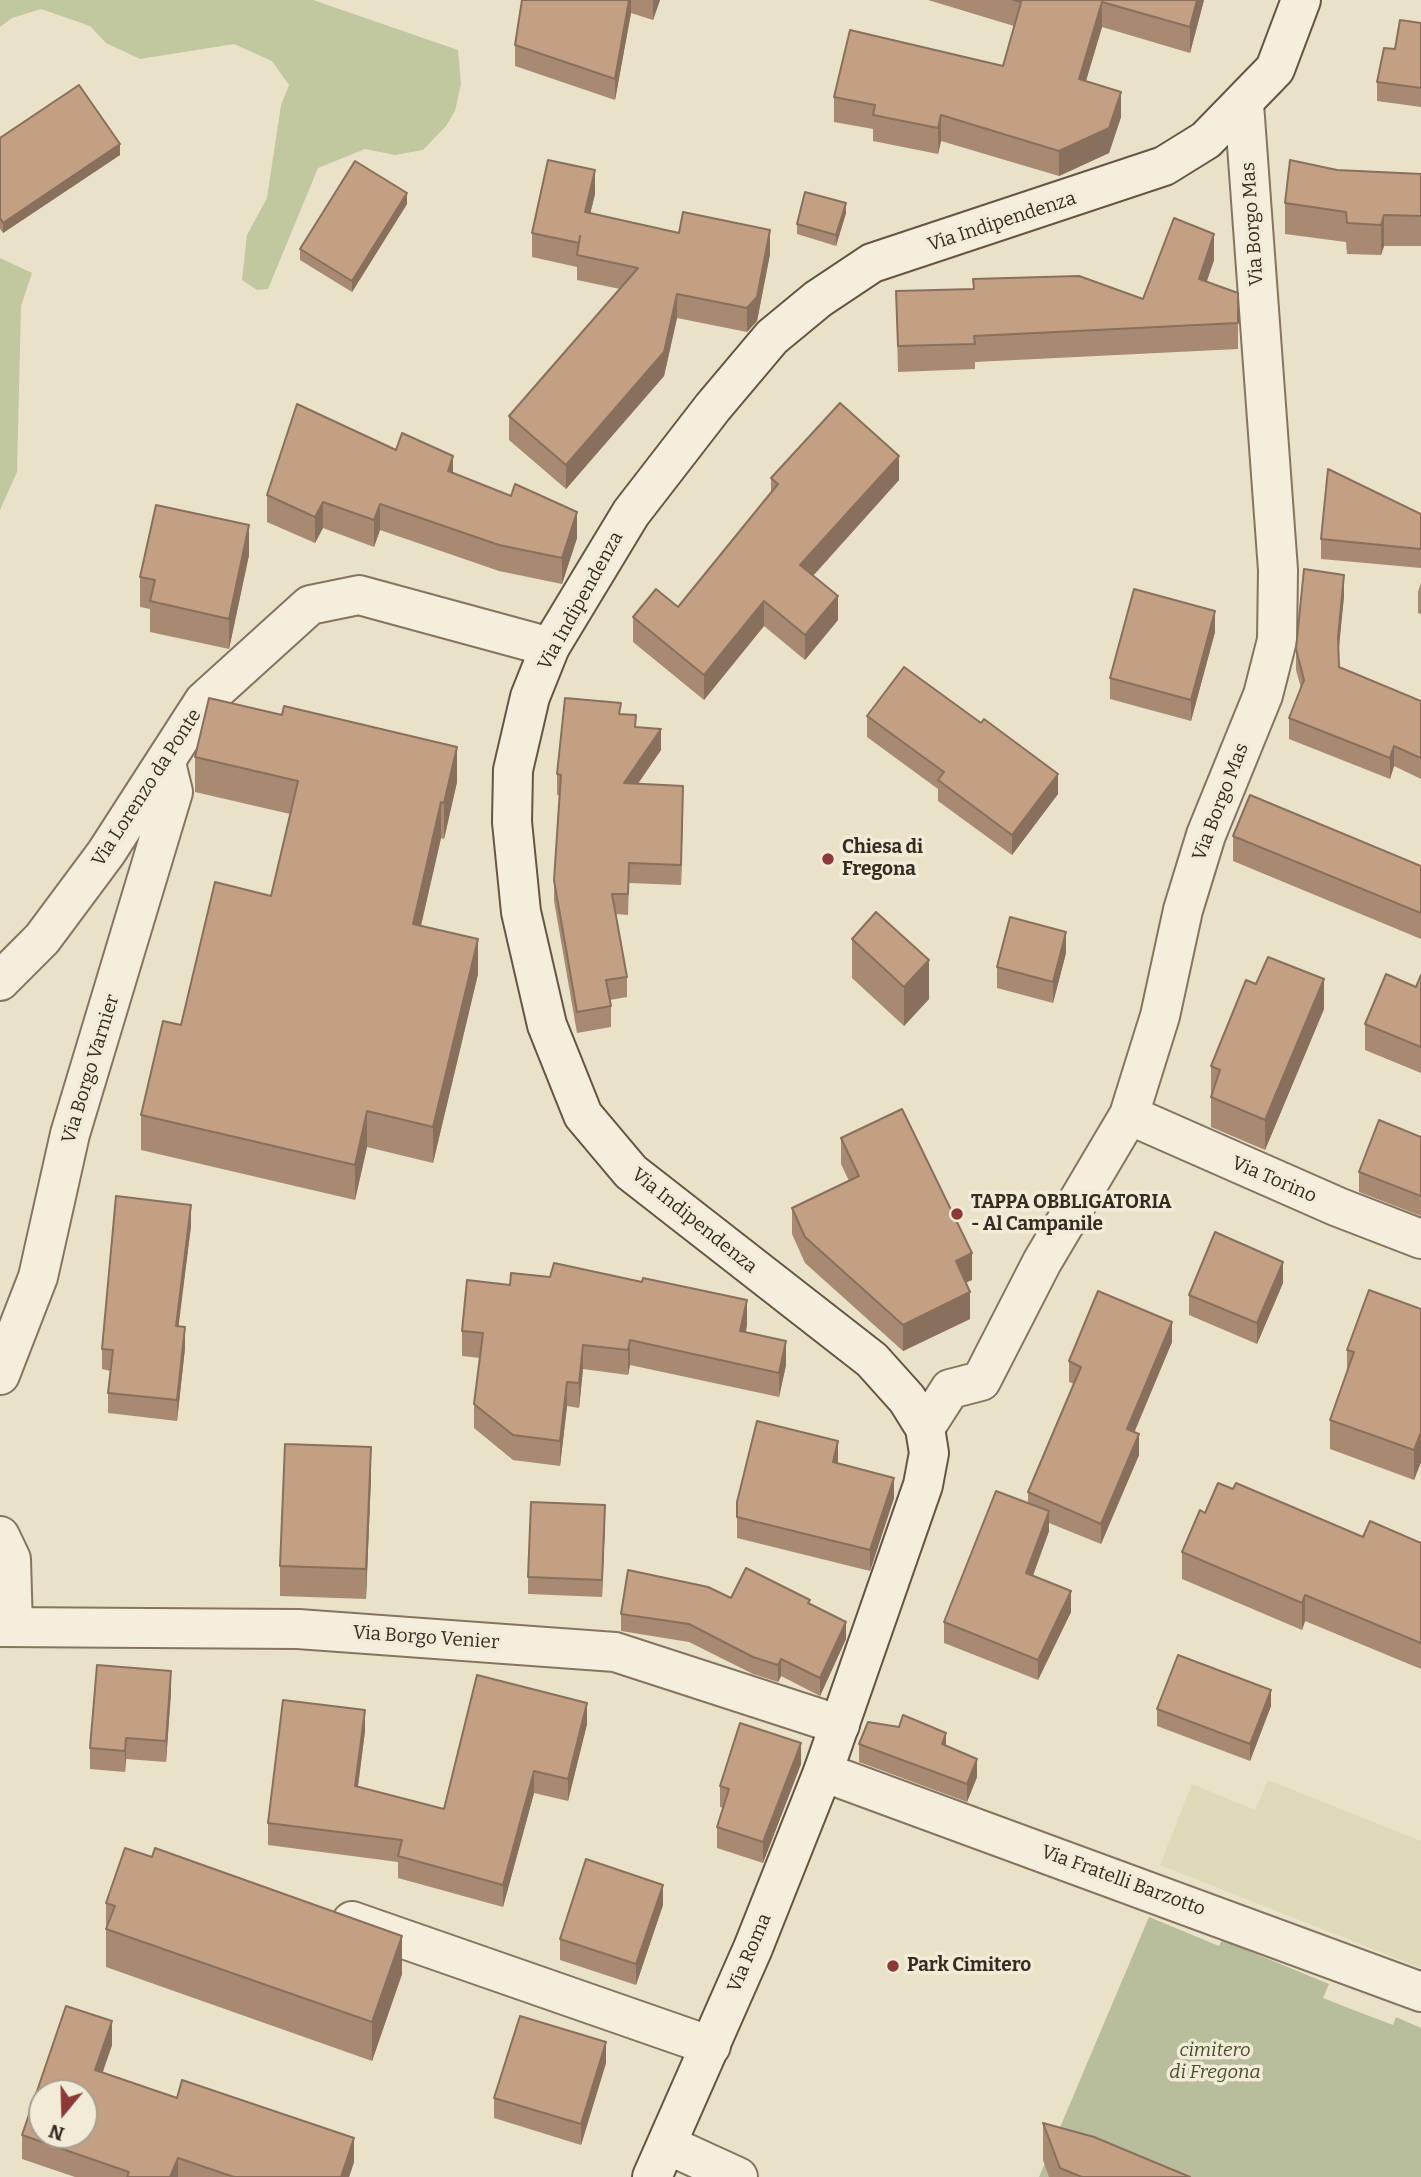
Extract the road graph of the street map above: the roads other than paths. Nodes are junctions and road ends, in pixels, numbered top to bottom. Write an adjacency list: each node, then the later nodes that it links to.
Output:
1 (1301, 0): 2 (street, Via Indipendenza)
2 (1244, 104): 3 (street, Via Indipendenza); 6 (street, Via Borgo Mas)
3 (550, 647): 4 (street, Via Lorenzo da Ponte); 9 (street, Via Indipendenza)
4 (166, 763): 5 (street, Via Lorenzo da Ponte); 8 (street, Via Borgo Varnier)
5 (0, 981)
6 (1129, 1115): 7 (street, Via Torino); 9 (street, Via Borgo Mas)
7 (1421, 1240)
8 (0, 1375)
9 (925, 1428): 12 (street, Via Indipendenza)
10 (0, 1536): 11 (street)
11 (7, 1627): 12 (street, Via Borgo Venier)
12 (840, 1725): 13 (street, Via Roma)
13 (823, 1772): 15 (street, Via Fratelli Barzotto); 16 (street, Via Roma)
14 (318, 1909): 16 (street)
15 (1421, 1992)
16 (711, 2046): 17 (street, Via Roma)
17 (660, 2161): 18 (street)
18 (738, 2177)

